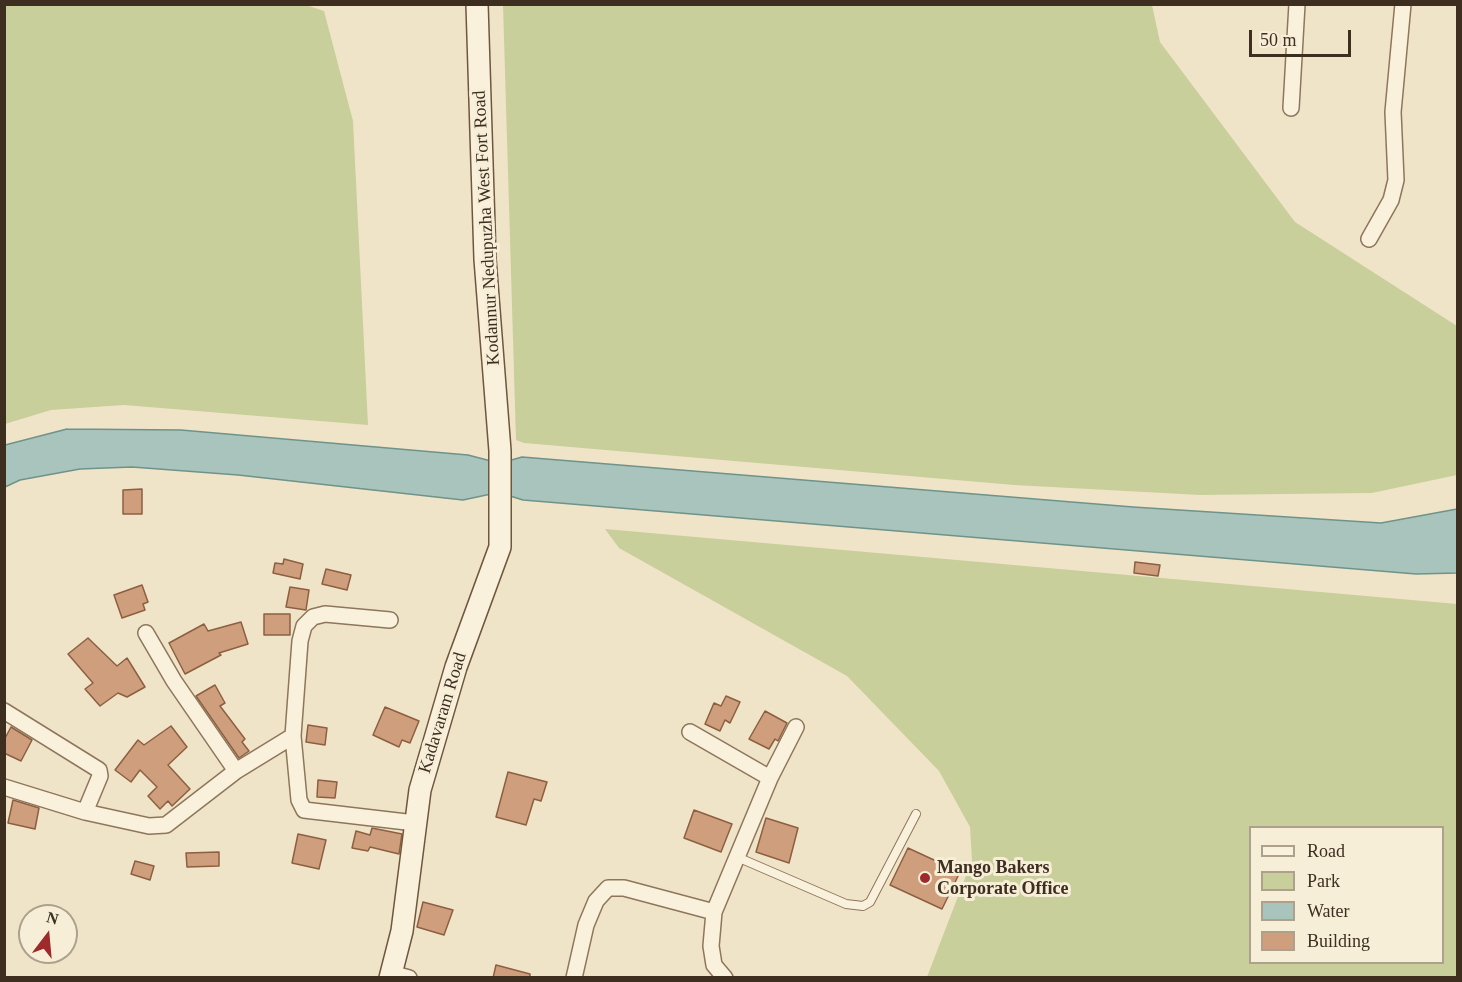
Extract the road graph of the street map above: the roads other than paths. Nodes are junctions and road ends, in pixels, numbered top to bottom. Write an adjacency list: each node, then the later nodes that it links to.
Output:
1 (477, 4): 6 (main road, Kodannur Nedupuzha West Fort Road)
2 (1296, 4): 4 (street)
3 (1403, 4): 5 (street)
4 (1291, 108)
5 (1369, 239)
6 (500, 451): 18 (main road, Kadavaram Road)
7 (390, 620): 12 (street)
8 (146, 633): 13 (street)
9 (4, 711): 16 (street)
10 (796, 727): 14 (street)
11 (690, 732): 14 (street)
12 (293, 736): 13 (street); 18 (street)
13 (236, 771): 16 (street)
14 (770, 778): 19 (street)
15 (4, 787): 16 (street)
16 (85, 812)
17 (916, 814): 19 (lane)
18 (415, 823): 21 (main road, Kadavaram Road)
19 (737, 858): 20 (street)
20 (714, 912): 22 (street); 23 (street)
21 (397, 976)
22 (574, 978)
23 (725, 978)

